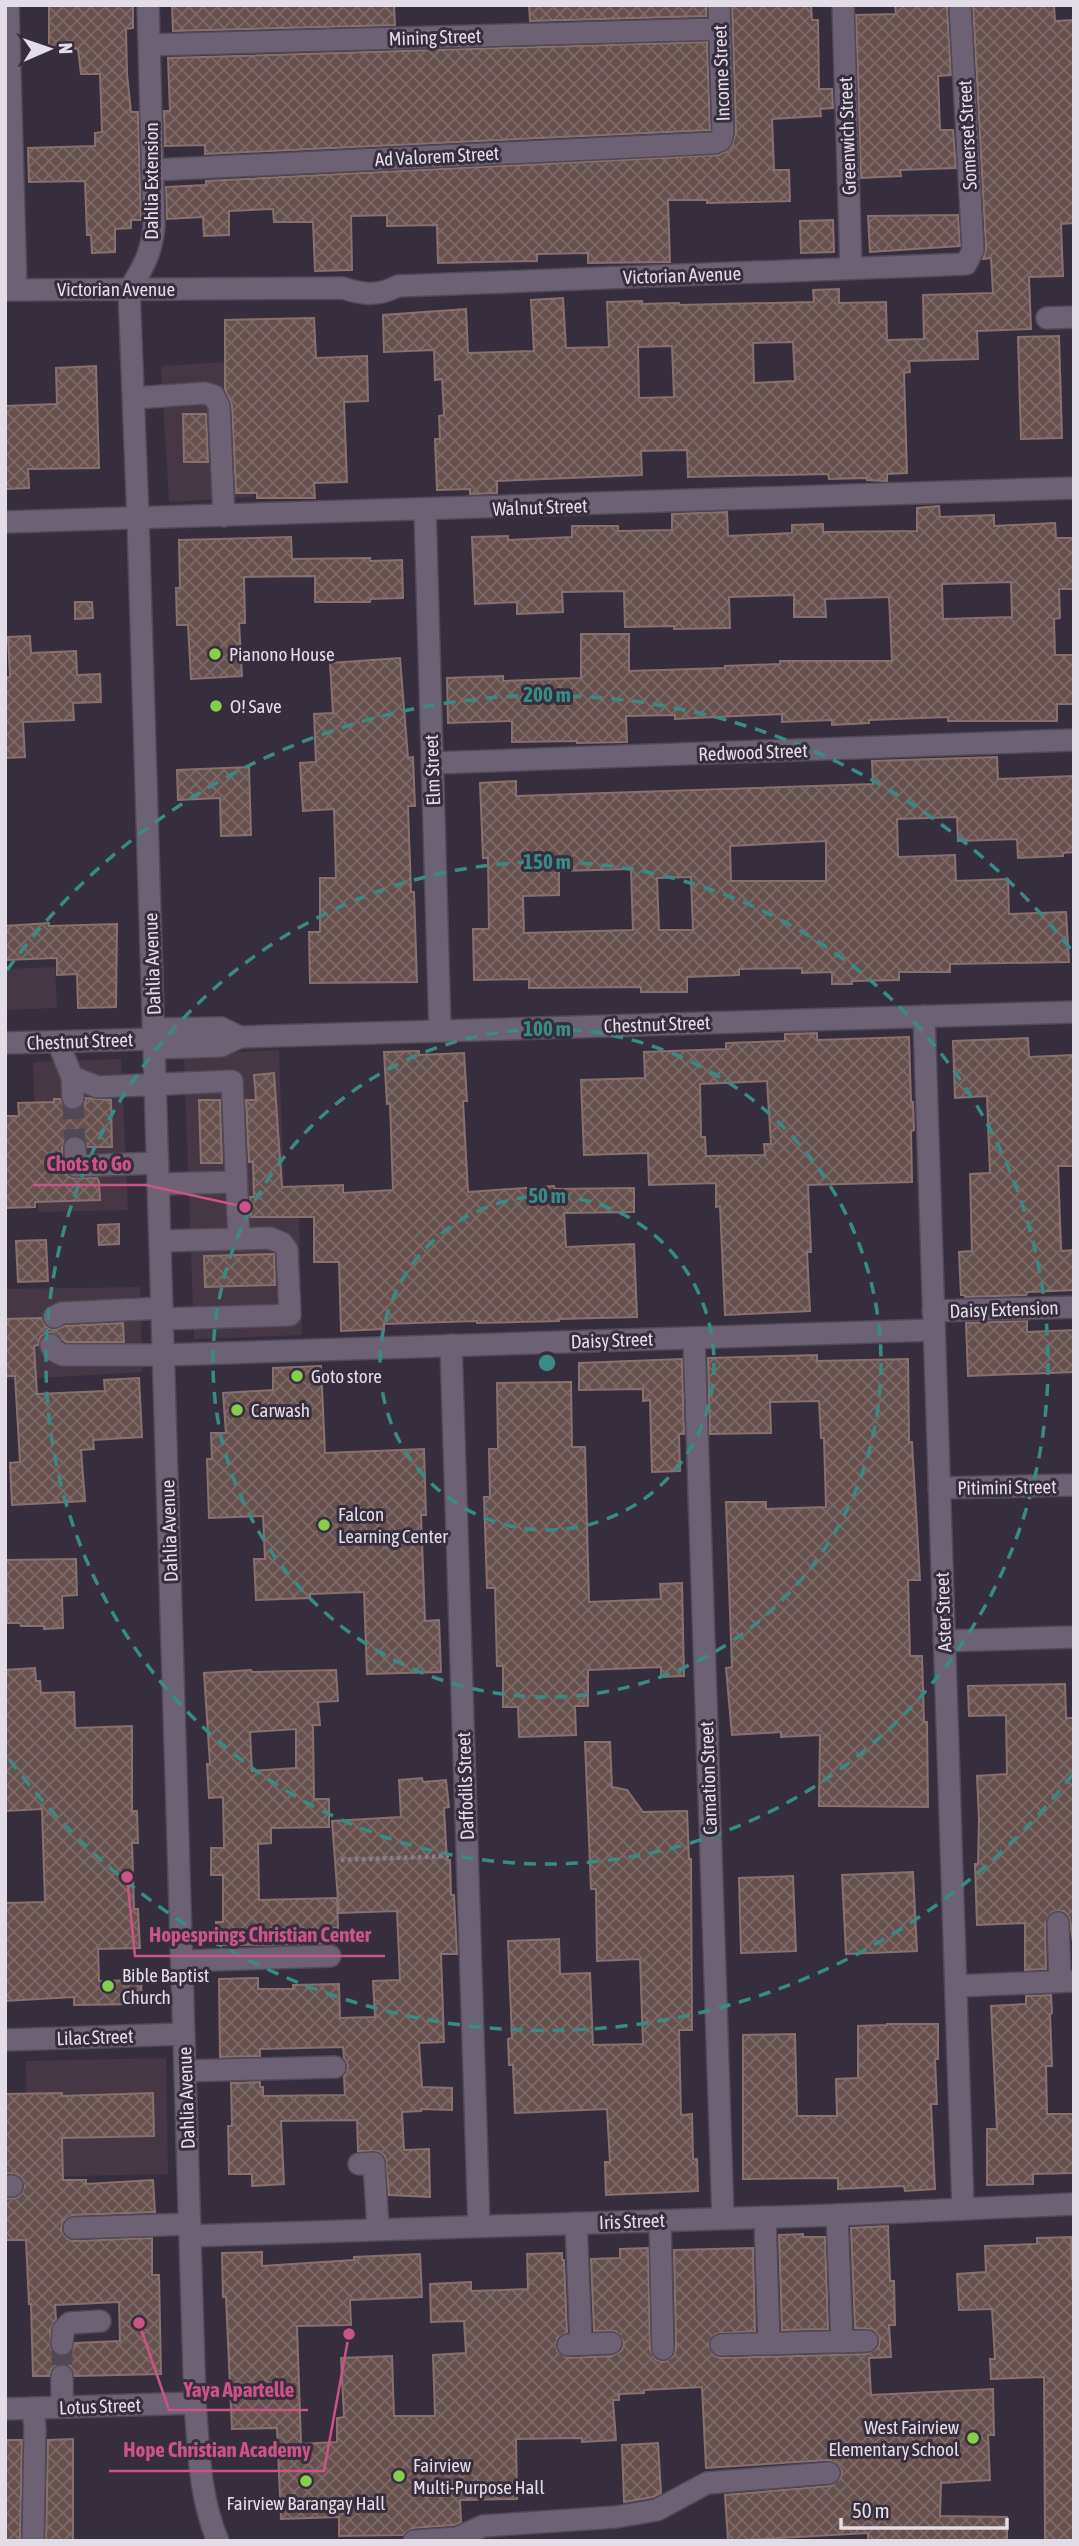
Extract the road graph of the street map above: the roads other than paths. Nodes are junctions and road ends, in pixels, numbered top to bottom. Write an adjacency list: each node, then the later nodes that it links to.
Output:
1 (8, 5): 8 (street)
2 (148, 5): 7 (street, Dahlia Extension)
3 (719, 5): 6 (street, Income Street)
4 (843, 5): 12 (street, Greenwich Street)
5 (960, 5): 11 (street, Somerset Street)
6 (720, 29): 7 (street, Mining Street); 9 (street, Income Street)
7 (149, 45): 10 (street, Dahlia Extension)
8 (9, 135): 13 (street)
9 (721, 140): 10 (street, Ad Valorem Street)
10 (153, 170): 14 (street, Dahlia Extension)
11 (967, 264): 12 (street, Victorian Avenue)
12 (851, 268): 14 (street, Victorian Avenue)
13 (11, 289): 14 (street, Victorian Avenue)
14 (129, 289): 17 (street)
15 (1074, 317): 16 (street)
16 (1047, 318)
17 (134, 398): 20 (street); 21 (street)
18 (1074, 488): 19 (street, Walnut Street)
19 (425, 510): 20 (street, Walnut Street); 24 (street, Elm Street)
20 (224, 516): 21 (street, Walnut Street)
21 (138, 519): 22 (street, Walnut Street); 28 (street, Dahlia Avenue)
22 (5, 522)
23 (1074, 740): 24 (street, Redwood Street)
24 (432, 763): 27 (street, Elm Street)
25 (1074, 1012): 26 (street, Chestnut Street)
26 (924, 1016): 27 (street, Chestnut Street); 43 (street, Aster Street)
27 (440, 1031): 28 (street, Chestnut Street)
28 (154, 1039): 29 (street, Chestnut Street); 32 (street, Dahlia Avenue)
29 (58, 1042): 30 (street, Chestnut Street); 31 (street)
30 (5, 1043)
31 (72, 1077): 32 (street); 33 (street)
32 (156, 1085): 35 (street, Dahlia Avenue); 36 (street)
33 (73, 1098)
34 (75, 1148): 35 (street)
35 (158, 1174): 36 (street); 38 (street, Dahlia Avenue)
36 (236, 1182): 37 (street)
37 (239, 1239): 38 (street); 41 (street)
38 (160, 1241): 40 (street, Dahlia Avenue)
39 (1074, 1307): 43 (street, Daisy Extension)
40 (162, 1314): 41 (street); 42 (street); 48 (street, Dahlia Avenue)
41 (219, 1317): 47 (street)
42 (54, 1318)
43 (934, 1320): 44 (street, Daisy Street); 50 (street, Aster Street)
44 (694, 1338): 46 (street, Daisy Street); 67 (street, Carnation Street)
45 (51, 1345): 48 (street, Daisy Street)
46 (450, 1345): 47 (street, Daisy Street); 70 (street, Daffodils Street)
47 (192, 1354): 48 (street, Daisy Street)
48 (163, 1355): 55 (street, Dahlia Avenue)
49 (1074, 1485): 50 (street, Pitimini Street)
50 (939, 1488): 52 (street, Aster Street)
51 (1074, 1637): 52 (street)
52 (944, 1641): 57 (street, Aster Street)
53 (1058, 1923): 56 (street)
54 (330, 1956): 55 (street)
55 (182, 1961): 58 (street, Dahlia Avenue)
56 (1067, 1981): 57 (street)
57 (956, 1986): 64 (street, Aster Street)
58 (184, 2034): 59 (street, Lilac Street); 61 (street, Dahlia Avenue)
59 (5, 2040)
60 (335, 2067): 61 (street)
61 (185, 2071): 73 (street, Dahlia Avenue)
62 (359, 2164): 72 (street)
63 (1074, 2204): 64 (street, Iris Street)
64 (963, 2209): 65 (street, Iris Street)
65 (837, 2215): 66 (street, Iris Street); 76 (street)
66 (765, 2217): 67 (street, Iris Street); 79 (street)
67 (723, 2218): 68 (street, Iris Street)
68 (660, 2221): 69 (street, Iris Street); 81 (street)
69 (576, 2223): 70 (street, Iris Street); 77 (street)
70 (480, 2227): 72 (street, Iris Street)
71 (74, 2228): 73 (street, Iris Street)
72 (378, 2229): 73 (street, Iris Street)
73 (190, 2230): 83 (street, Dahlia Avenue)
74 (100, 2321): 78 (street)
75 (867, 2341): 76 (street)
76 (842, 2342): 79 (street)
77 (611, 2343)
78 (62, 2344)
79 (769, 2344): 80 (street)
80 (721, 2346)
81 (663, 2348)
82 (62, 2376): 84 (street)
83 (195, 2403): 84 (street, Lotus Street); 89 (street, Dahlia Avenue)
84 (62, 2407): 85 (street, Lotus Street)
85 (33, 2408): 86 (street, Lotus Street); 88 (street)
86 (5, 2409)
87 (829, 2473): 90 (street)
88 (33, 2541)
89 (218, 2541)
90 (414, 2541)

